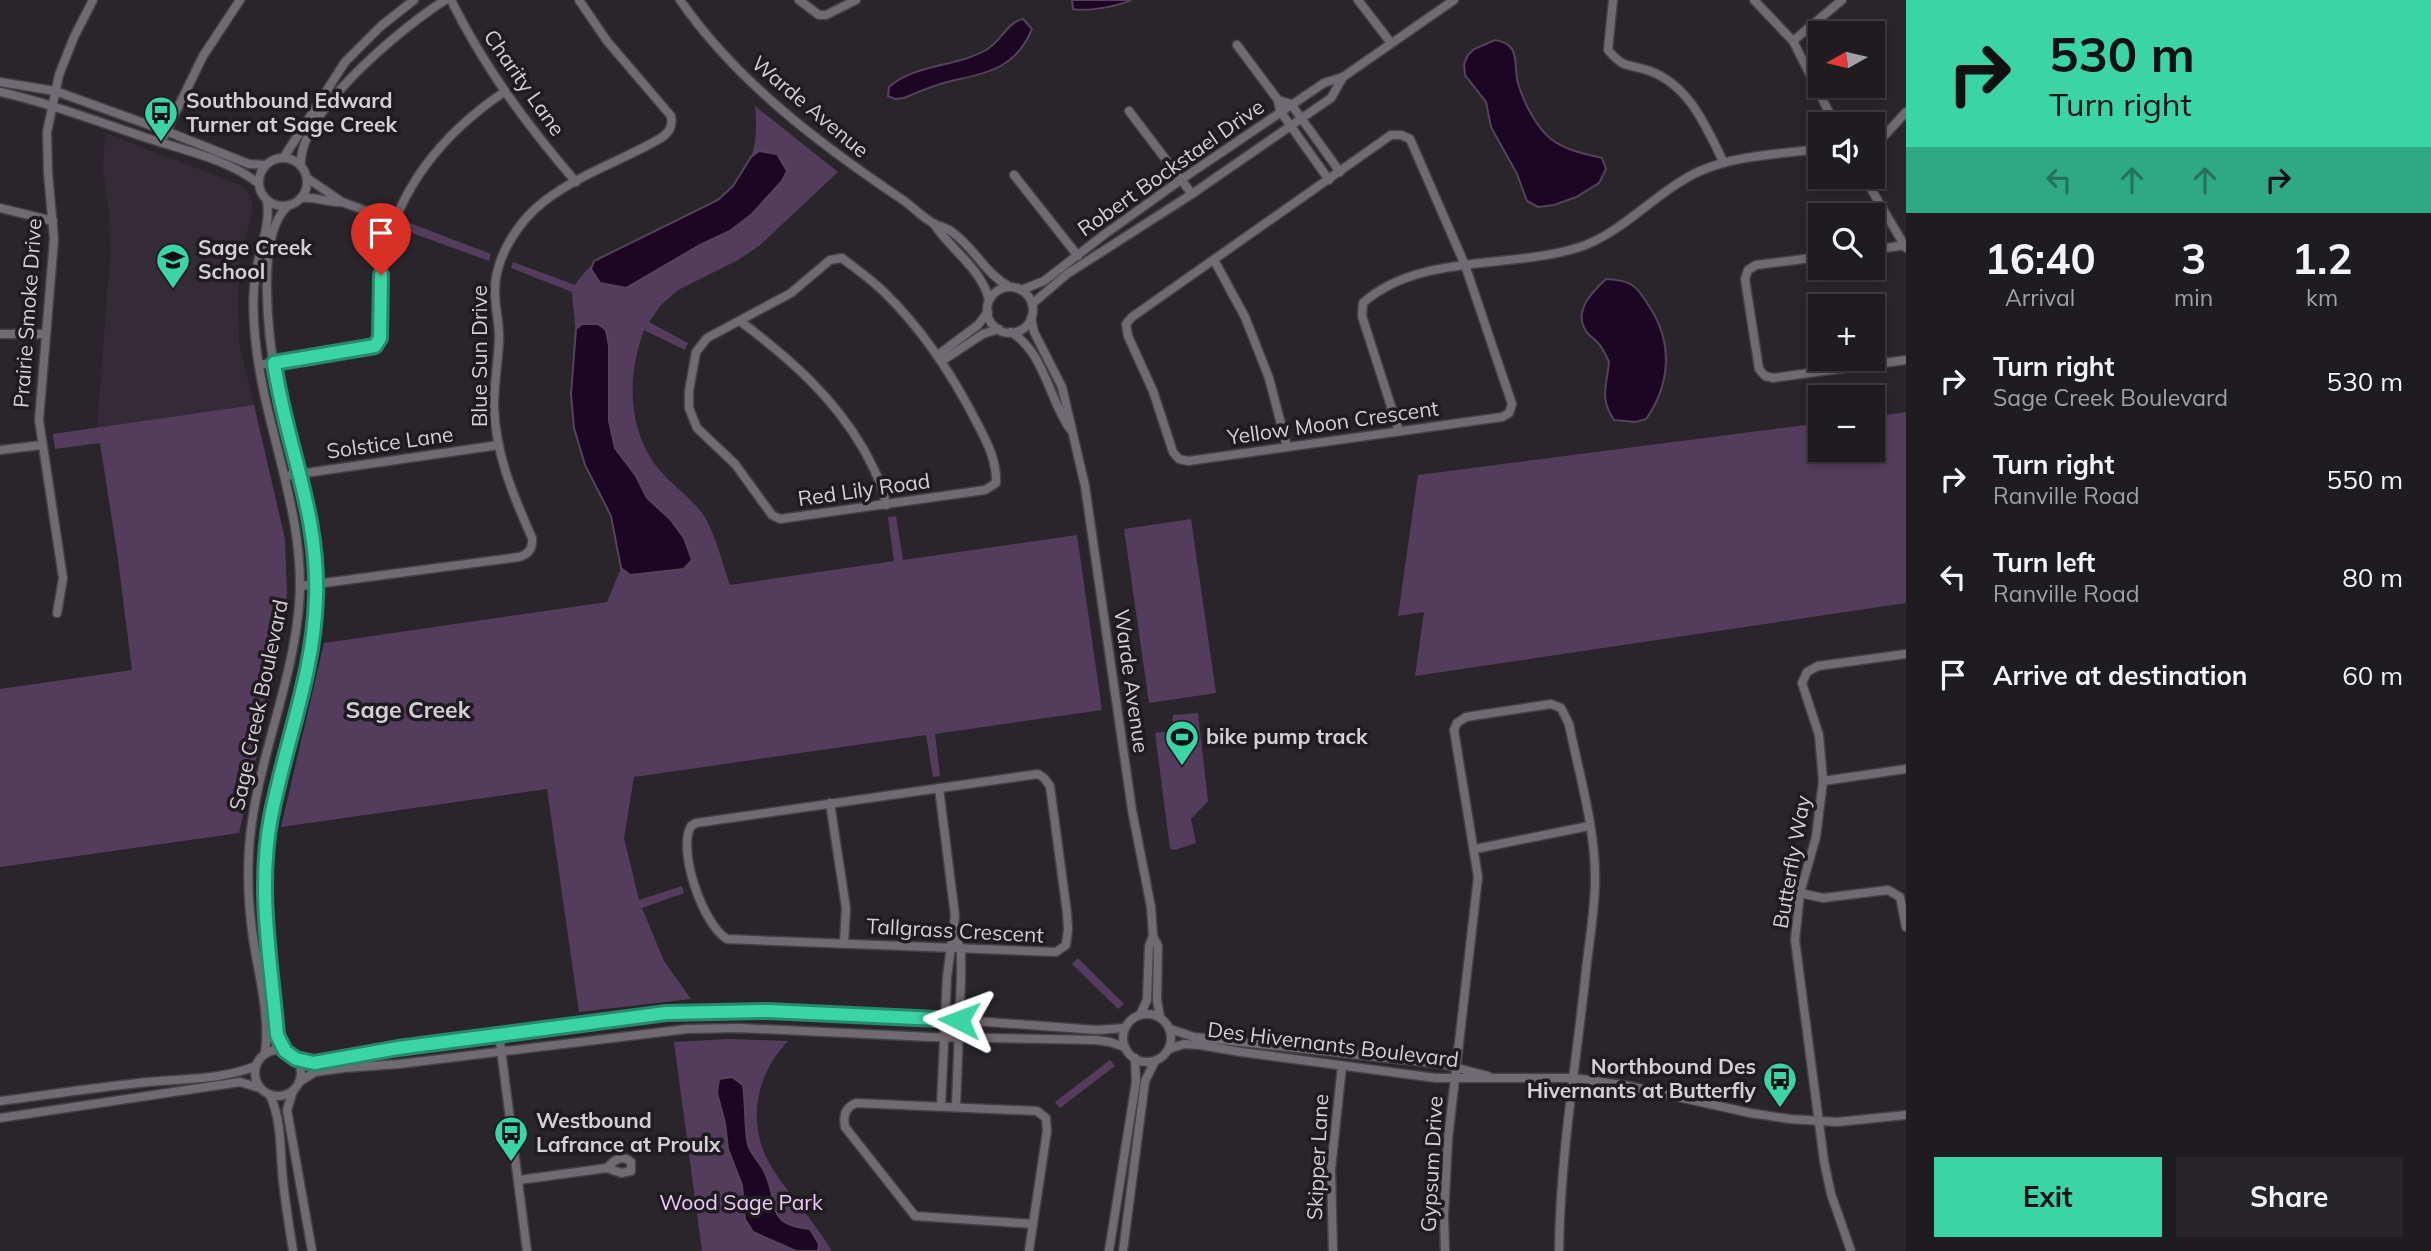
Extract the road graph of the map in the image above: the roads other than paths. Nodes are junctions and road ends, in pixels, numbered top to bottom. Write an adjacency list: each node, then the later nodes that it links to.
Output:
1 (93, 0): 22 (street, Prairie Smoke Drive)
2 (240, 0): 31 (street)
3 (414, 0): 34 (street)
4 (445, 0): 37 (street)
5 (451, 0): 21 (street, Charity Lane)
6 (579, 0): 43 (street, Blue Sun Drive)
7 (680, 0): 54 (street, Warde Avenue)
8 (799, 0): 9 (street)
9 (856, 0)
10 (1358, 0): 16 (street)
11 (1454, 0): 16 (street, Robert Bockstael Drive)
12 (1613, 0): 35 (street)
13 (1754, 0): 15 (street)
14 (1842, 0): 15 (street)
15 (1793, 41): 27 (street)
16 (1391, 43): 18 (street, Robert Bockstael Drive)
17 (1237, 45): 23 (street)
18 (1343, 77): 24 (street, Robert Bockstael Drive); 29 (street, Robert Bockstael Drive)
19 (0, 82): 22 (street)
20 (0, 92): 22 (street)
21 (503, 92): 43 (street, Charity Lane); 53 (street)
22 (53, 97): 31 (street); 44 (street); 52 (street, Prairie Smoke Drive)
23 (1278, 100): 24 (street); 26 (street)
24 (1291, 104): 26 (street, Robert Bockstael Drive); 29 (street)
25 (1129, 111): 41 (street)
26 (1280, 111): 30 (street); 41 (street, Robert Bockstael Drive)
27 (1829, 112)
28 (1906, 112): 32 (street)
29 (1301, 118): 30 (street, Robert Bockstael Drive); 38 (street)
30 (1290, 125): 42 (street); 46 (street, Robert Bockstael Drive)
31 (165, 133): 36 (street)
32 (1885, 135)
33 (1808, 151): 35 (street)
34 (284, 157): 36 (street); 37 (street)
35 (1724, 163): 60 (street)
36 (265, 165): 44 (street)
37 (301, 166): 40 (street)
38 (1340, 172): 42 (street, Yellow Moon Crescent); 60 (street, Yellow Moon Crescent)
39 (1014, 175): 57 (street)
40 (307, 178): 47 (street); 49 (street)
41 (1182, 179): 46 (street); 57 (street, Robert Bockstael Drive)
42 (1329, 180): 59 (street, Yellow Moon Crescent)
43 (576, 182): 79 (street, Blue Sun Drive)
44 (258, 183): 48 (street)
45 (1871, 189): 55 (street)
46 (1192, 194): 64 (street, Robert Bockstael Drive)
47 (301, 198): 49 (street); 50 (street)
48 (267, 201): 50 (street); 75 (street, Sage Creek Boulevard)
49 (342, 202): 53 (street)
50 (289, 205): 74 (street, Sage Creek Boulevard)
51 (0, 208): 52 (street)
52 (53, 221): 71 (street, Prairie Smoke Drive)
53 (394, 221): 74 (street)
54 (934, 224): 61 (street, Warde Avenue); 63 (street, Warde Avenue)
55 (1906, 246): 56 (street)
56 (1885, 248)
57 (1077, 256): 62 (street, Robert Bockstael Drive)
58 (1808, 258): 73 (street)
59 (1214, 260): 80 (street); 80 (street, Yellow Moon Crescent)
60 (1465, 265): 77 (street); 77 (street, Yellow Moon Crescent)
61 (1010, 287): 62 (street); 63 (street)
62 (1021, 290): 64 (street)
63 (989, 300): 65 (street)
64 (1032, 304): 66 (street)
65 (988, 312): 68 (street); 72 (street)
66 (1031, 318): 69 (street); 76 (street, Warde Avenue)
67 (740, 321): 72 (street, Red Lily Road); 84 (street); 84 (street, Red Lily Road)
68 (999, 329): 69 (street); 72 (street)
69 (1011, 332): 76 (street, Warde Avenue)
70 (0, 334): 71 (street)
71 (46, 334): 78 (street, Prairie Smoke Drive)
72 (940, 358): 84 (street, Red Lily Road)
73 (1906, 360)
74 (274, 363): 75 (street); 82 (street, Sage Creek Boulevard)
75 (258, 365): 83 (street, Sage Creek Boulevard)
76 (1072, 431): 97 (street, Warde Avenue)
77 (1399, 431): 80 (street, Yellow Moon Crescent)
78 (42, 445): 81 (street); 87 (street, Prairie Smoke Drive)
79 (499, 445): 82 (street, Solstice Lane); 85 (street, Blue Sun Drive)
80 (1287, 447)
81 (0, 450)
82 (301, 474): 83 (street, Solstice Lane); 85 (street, Sage Creek Boulevard)
83 (285, 477): 86 (street, Sage Creek Boulevard)
84 (886, 505)
85 (317, 585): 86 (street, Blue Sun Drive); 111 (street, Sage Creek Boulevard)
86 (300, 586): 113 (street, Sage Creek Boulevard)
87 (57, 613)
88 (1906, 654): 90 (street, Butterfly Way)
89 (1906, 769): 90 (street)
90 (1823, 781): 95 (street, Butterfly Way)
91 (940, 788): 92 (street, Tallgrass Crescent); 99 (street); 99 (street, Tallgrass Crescent)
92 (830, 803): 98 (street); 98 (street, Tallgrass Crescent)
93 (1589, 826): 94 (street); 94 (street, Gypsum Drive); 121 (street)
94 (1475, 849): 119 (street, Gypsum Drive)
95 (1800, 893): 96 (street); 132 (street, Butterfly Way)
96 (1906, 927)
97 (1153, 936): 100 (street, Warde Avenue); 101 (street, Warde Avenue)
98 (844, 943): 99 (street, Tallgrass Crescent)
99 (955, 949): 102 (street); 103 (street)
100 (1140, 1015): 101 (street); 104 (street)
101 (1160, 1017): 105 (street)
102 (945, 1019): 103 (street); 106 (street); 107 (street)
103 (959, 1020): 104 (street); 108 (street)
104 (1125, 1028): 109 (street)
105 (1170, 1029): 110 (street); 119 (street, Des Hivernants Boulevard)
106 (499, 1034): 112 (street); 115 (street)
107 (944, 1037): 108 (street); 112 (street); 128 (street)
108 (958, 1038): 109 (street); 129 (street)
109 (1125, 1047): 114 (street)
110 (1169, 1049): 116 (street); 118 (street, Des Hivernants Boulevard)
111 (285, 1051): 113 (street); 115 (street)
112 (501, 1051): 123 (street); 134 (street)
113 (265, 1054): 117 (street)
114 (1135, 1058): 116 (street); 140 (street)
115 (296, 1059): 123 (street)
116 (1155, 1061): 141 (street)
117 (256, 1066): 124 (street); 127 (street)
118 (1342, 1066): 122 (street, Des Hivernants Boulevard); 142 (street, Skipper Lane)
119 (1457, 1067): 120 (street, Des Hivernants Boulevard); 122 (street, Gypsum Drive)
120 (1494, 1077): 121 (street, Des Hivernants Boulevard); 122 (street, Des Hivernants Boulevard)
121 (1574, 1078): 132 (street, Des Hivernants Boulevard); 144 (street)
122 (1455, 1079): 143 (street, Gypsum Drive)
123 (299, 1082): 125 (street)
124 (260, 1087): 126 (street); 131 (street)
125 (293, 1091): 126 (street); 137 (street)
126 (270, 1095): 136 (street)
127 (0, 1101)
128 (941, 1106): 129 (street); 135 (street)
129 (956, 1107): 135 (street)
130 (1906, 1115): 132 (street, Des Hivernants Boulevard)
131 (0, 1118)
132 (1819, 1121): 145 (street, Butterfly Way)
133 (607, 1167): 134 (street)
134 (519, 1180): 138 (street)
135 (1033, 1224): 139 (street)
136 (293, 1251)
137 (312, 1251)
138 (527, 1251)
139 (1029, 1251)
140 (1109, 1251)
141 (1123, 1251)
142 (1333, 1251)
143 (1445, 1251)
144 (1559, 1251)
145 (1851, 1251)

